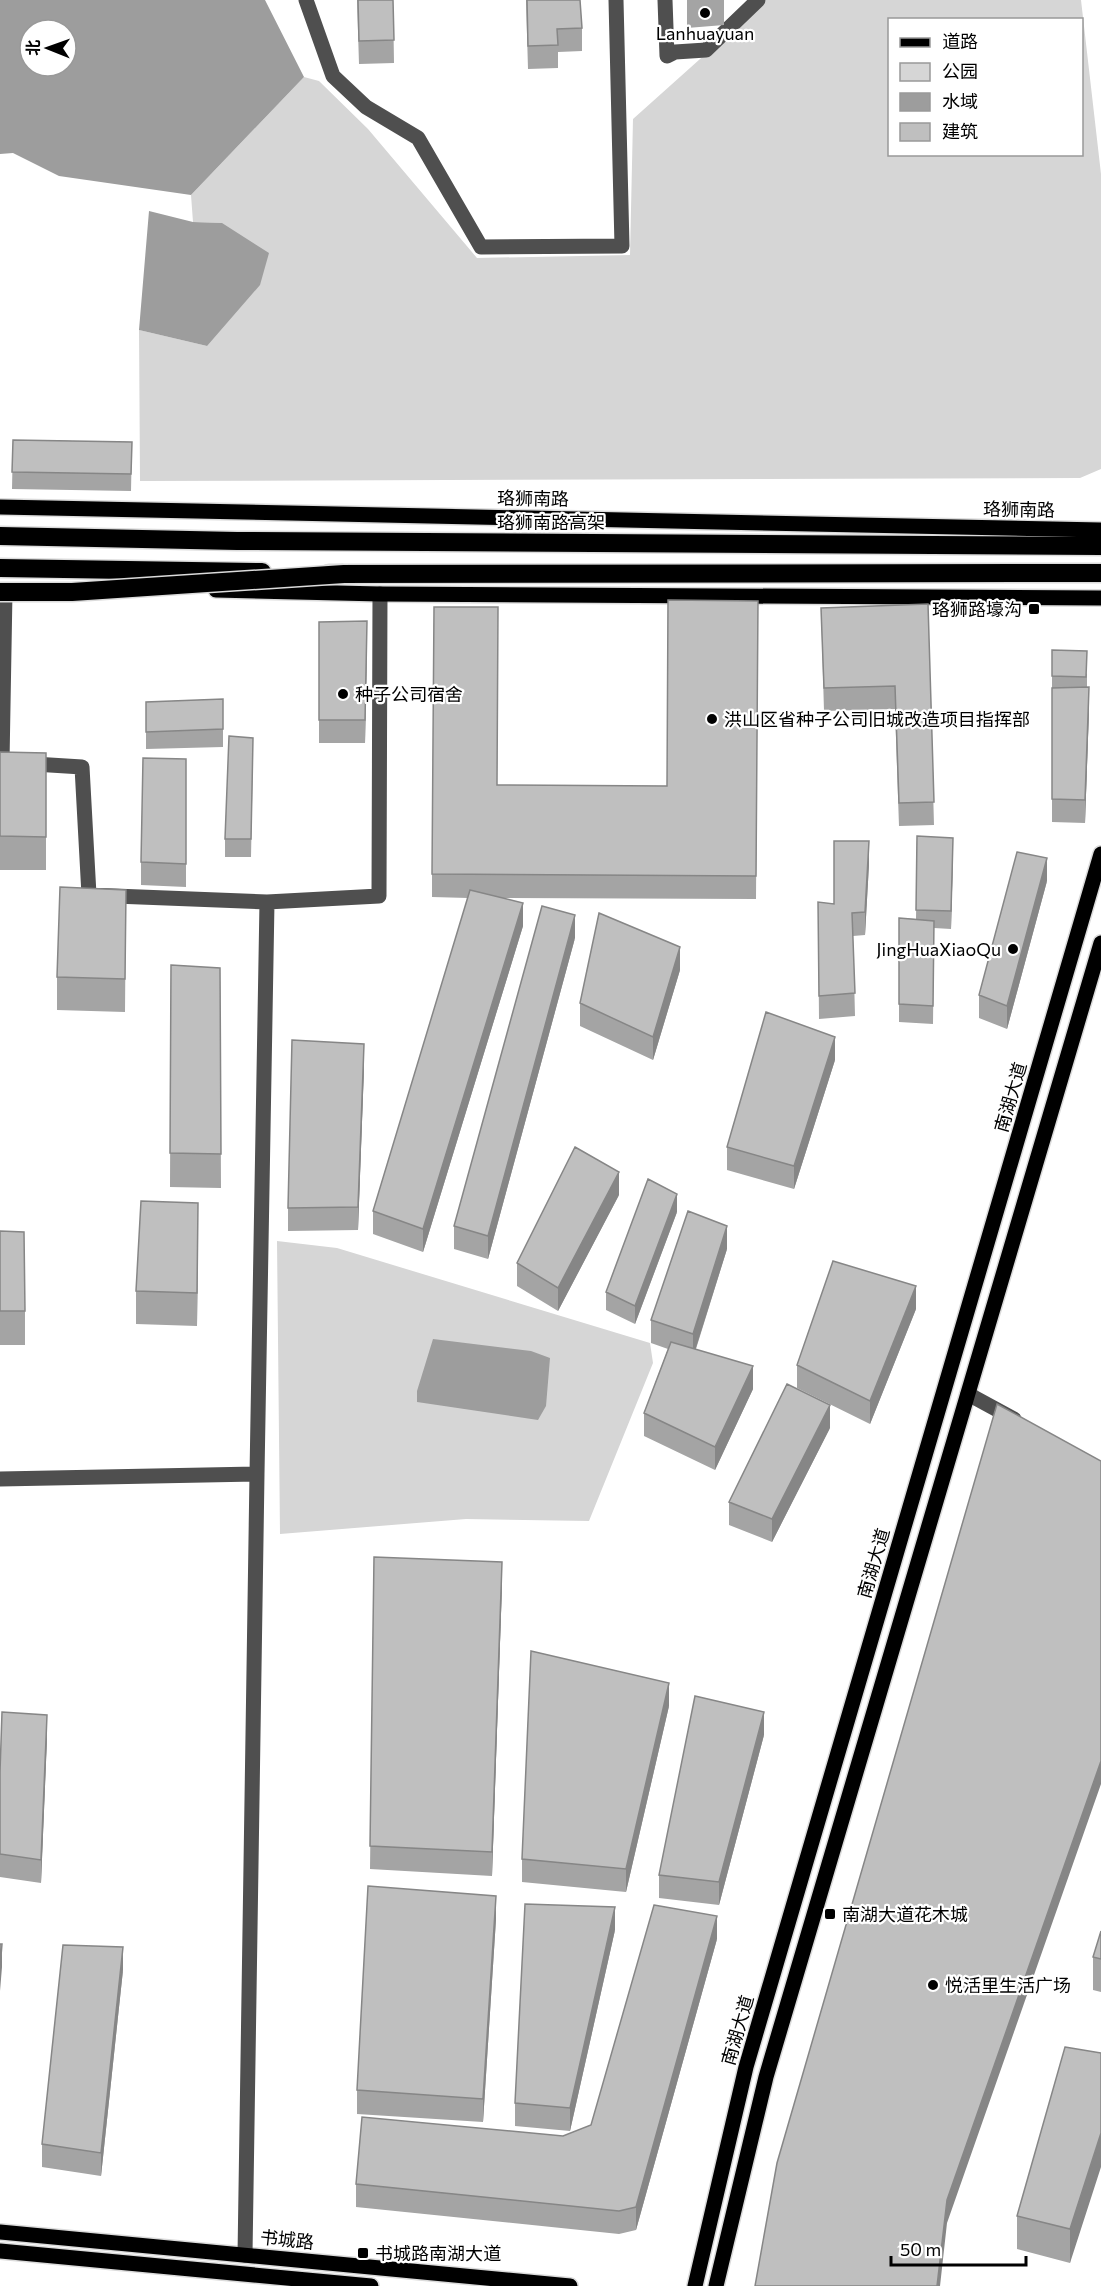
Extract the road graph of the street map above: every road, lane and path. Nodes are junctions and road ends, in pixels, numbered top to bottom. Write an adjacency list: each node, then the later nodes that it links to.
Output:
1 (306, 0): 2 (street)
2 (616, 0)
3 (665, 0): 4 (street)
4 (758, 0)
5 (0, 500): 6 (street)
6 (0, 507): 7 (main road, 珞狮南路)
7 (1101, 530)
8 (0, 536): 9 (highway, 珞狮南路高架)
9 (1101, 546)
10 (0, 568): 12 (highway, bridge)
11 (1101, 573): 12 (highway)
12 (344, 574): 13 (highway, bridge)
13 (2, 590): 14 (main road); 17 (street)
14 (380, 594): 15 (main road); 17 (street)
15 (1101, 598)
16 (1101, 854): 28 (main road, 南湖大道)
17 (267, 902): 21 (street)
18 (1101, 943): 19 (main road)
19 (968, 1394): 20 (street); 29 (main road)
20 (1029, 1427)
21 (257, 1474): 22 (street); 25 (street)
22 (0, 1479)
23 (0, 2232): 25 (main road, 书城路)
24 (0, 2251): 26 (main road)
25 (245, 2254): 27 (main road, 书城路)
26 (371, 2286)
27 (570, 2286)
28 (695, 2286)
29 (716, 2286)

